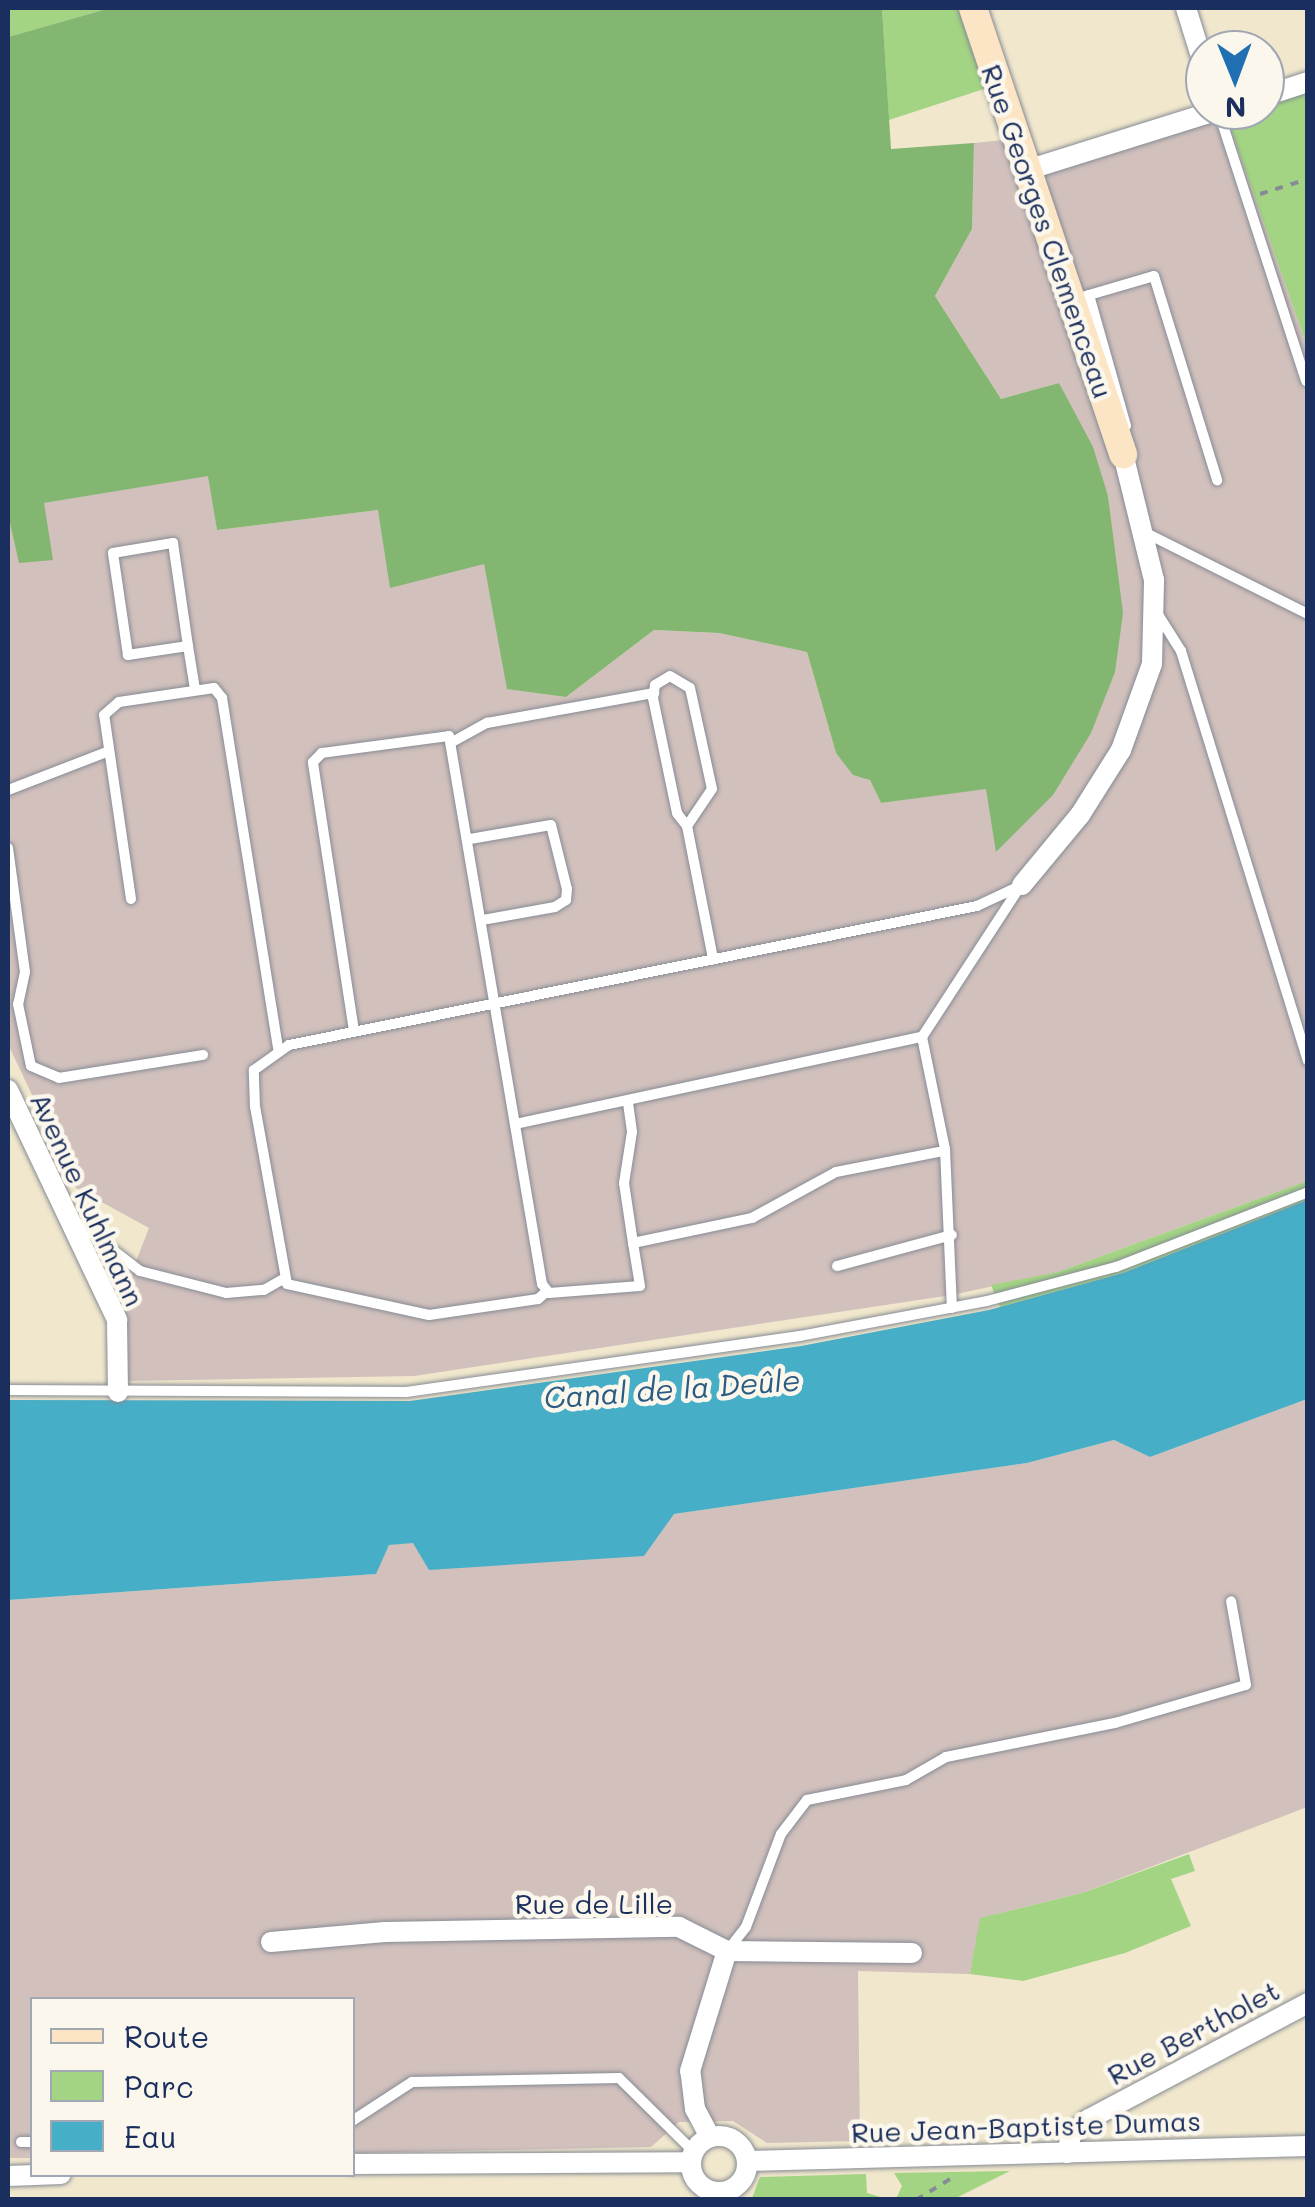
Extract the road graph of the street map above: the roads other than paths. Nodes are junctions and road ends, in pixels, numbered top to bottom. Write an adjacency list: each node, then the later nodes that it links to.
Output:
1 (972, 8): 4 (street, Rue Georges Clemenceau)
2 (1185, 120): 4 (street)
3 (1225, 130): 6 (lane)
4 (1027, 170): 5 (street, Rue Georges Clemenceau)
5 (1080, 298): 7 (street, Rue Georges Clemenceau); 8 (lane); 9 (lane)
6 (1306, 381)
7 (1123, 454): 9 (street)
8 (1217, 480)
9 (1130, 482): 10 (street)
10 (1146, 533): 11 (street); 12 (lane)
11 (1157, 612): 22 (street); 33 (lane)
12 (1308, 614)
13 (188, 646): 13 (lane); 14 (lane)
14 (195, 689): 17 (lane); 31 (lane)
15 (654, 693): 16 (lane); 19 (lane); 19 (lane)
16 (454, 741): 20 (lane); 29 (lane)
17 (108, 751): 18 (lane); 23 (lane)
18 (8, 790)
19 (687, 826): 25 (lane)
20 (470, 839): 24 (lane); 24 (lane)
21 (8, 848): 27 (lane)
22 (1022, 885): 25 (lane); 30 (lane)
23 (131, 899)
24 (483, 920): 26 (lane)
25 (712, 958): 26 (lane)
26 (496, 1002): 29 (lane); 36 (lane)
27 (22, 1025): 28 (lane); 32 (lane)
28 (8, 1030)
29 (354, 1031): 31 (lane)
30 (922, 1037): 35 (lane); 40 (lane)
31 (278, 1049): 43 (lane)
32 (203, 1054)
33 (1308, 1061)
34 (8, 1090): 39 (street, Avenue Kuhlmann)
35 (628, 1102): 36 (lane); 41 (lane)
36 (516, 1124): 44 (lane)
37 (939, 1152): 41 (lane)
38 (1308, 1192): 45 (lane)
39 (64, 1209): 43 (lane); 47 (street, Avenue Kuhlmann)
40 (952, 1235): 42 (lane); 45 (lane)
41 (633, 1243): 44 (lane)
42 (837, 1266)
43 (281, 1280): 44 (lane)
44 (547, 1291)
45 (952, 1308): 47 (lane)
46 (8, 1390): 47 (lane)
47 (118, 1392)
48 (1231, 1600): 50 (lane)
49 (271, 1942): 50 (street, Rue de Lille)
50 (727, 1951): 51 (street, Rue de Lille); 55 (street)
51 (912, 1953)
52 (1308, 2002): 56 (street, Rue Bertholet)
53 (355, 2118): 55 (lane)
54 (1308, 2146): 56 (street, Rue Jean-Baptiste Dumas)
55 (698, 2150): 57 (street); 58 (street); 59 (street)
56 (1066, 2153): 57 (street, Rue Jean-Baptiste Dumas)
57 (746, 2161): 59 (street)
58 (355, 2164)
59 (728, 2195)

